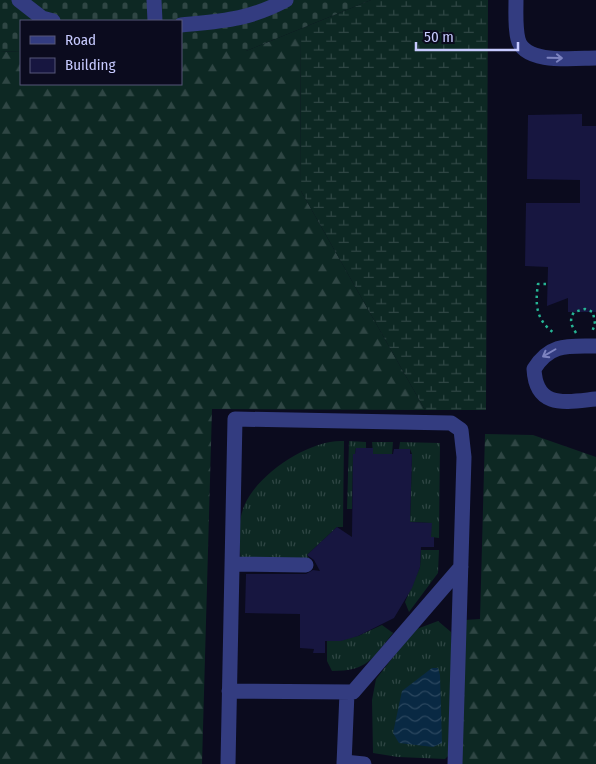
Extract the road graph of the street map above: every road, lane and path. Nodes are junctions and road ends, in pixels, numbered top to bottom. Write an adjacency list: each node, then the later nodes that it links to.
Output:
1 (19, 0): 5 (lane)
2 (154, 0): 6 (lane)
3 (286, 0): 7 (lane)
4 (516, 0): 8 (lane, one-way to 8)
5 (49, 20)
6 (155, 20)
7 (182, 25)
8 (596, 58)
9 (546, 284): 10 (path)
10 (554, 333)
11 (577, 334): 12 (path)
12 (594, 340): 13 (lane, one-way to 13)
13 (596, 399)
14 (232, 564): 15 (lane); 16 (lane); 17 (lane)
15 (306, 565)
16 (461, 567): 18 (lane); 22 (lane)
17 (229, 691): 18 (lane); 20 (lane)
18 (346, 693): 19 (lane)
19 (344, 763): 21 (lane)
20 (228, 764)
21 (364, 764)
22 (455, 764)

